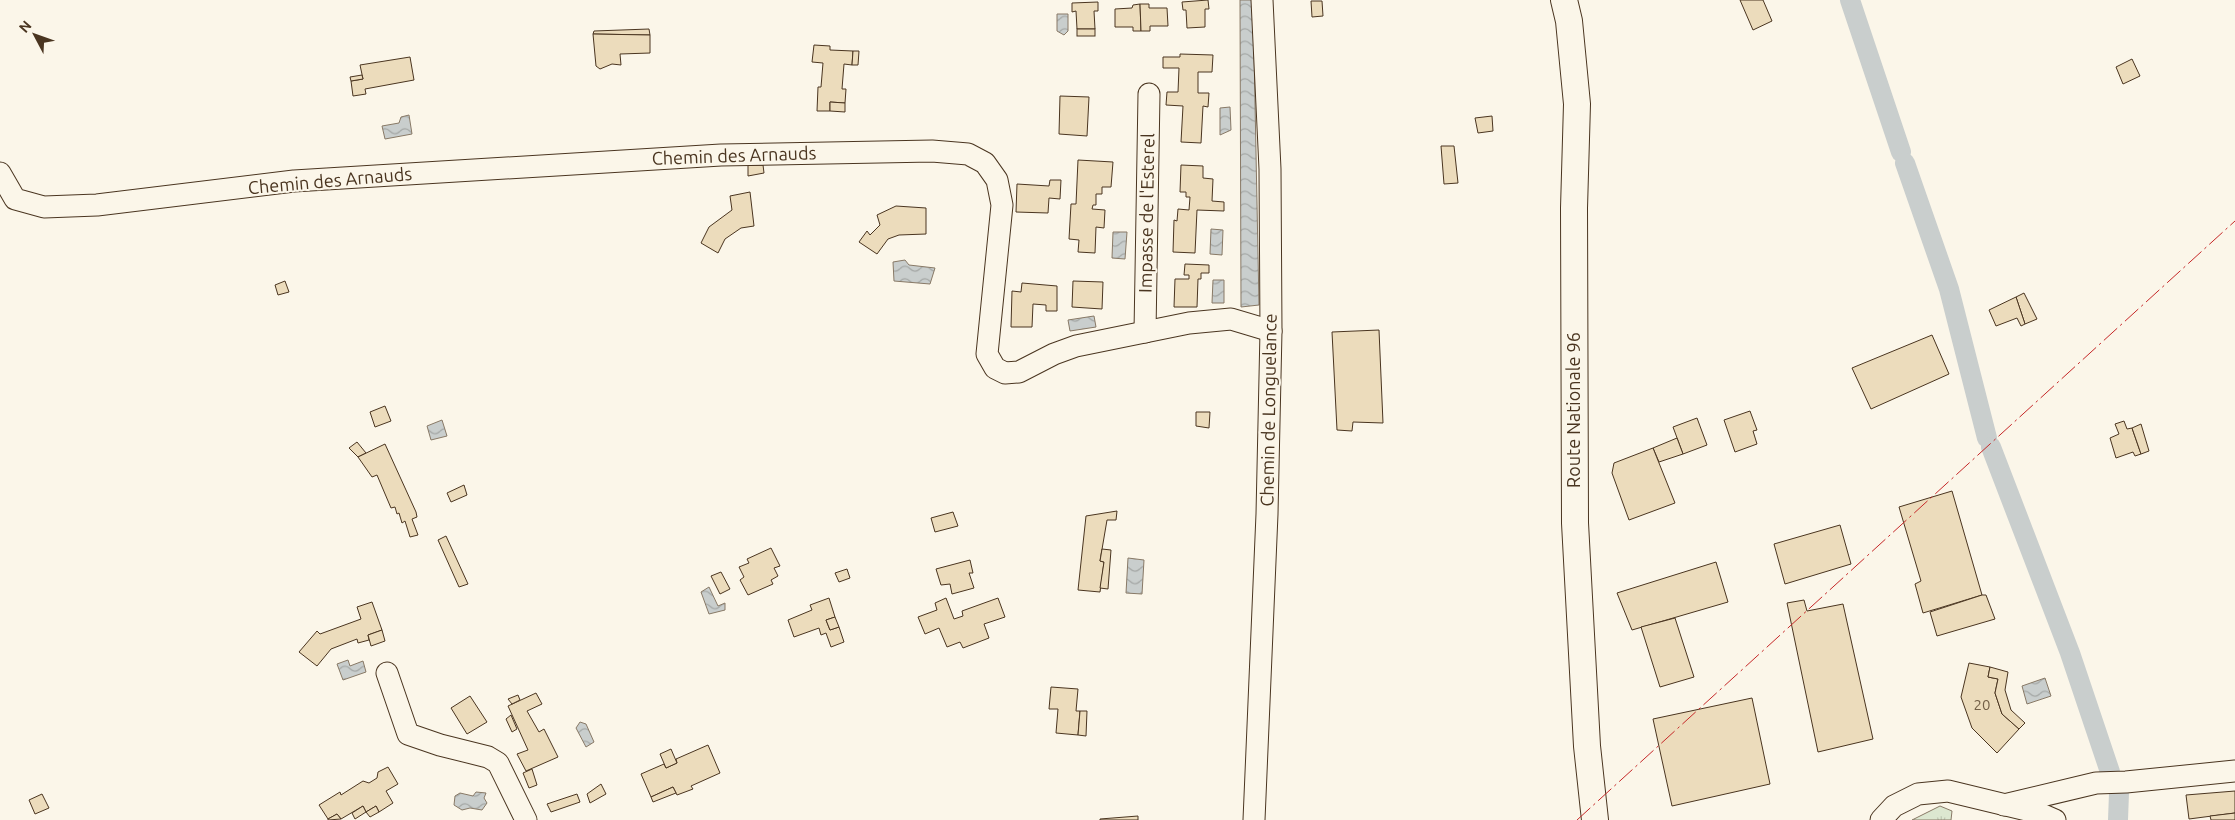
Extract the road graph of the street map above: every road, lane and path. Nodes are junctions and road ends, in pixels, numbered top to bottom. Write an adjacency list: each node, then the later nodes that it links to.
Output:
1 (1262, 0): 5 (street, Chemin de Longuelance)
2 (1564, 0): 12 (main road, Route Nationale 96)
3 (1149, 94): 6 (street, Impasse de l'Esterel)
4 (0, 173): 6 (street, Chemin des Arnauds)
5 (1271, 331): 6 (street, Chemin des Arnauds); 11 (street, Chemin de Longuelance)
6 (1144, 332)
7 (387, 673): 10 (street)
8 (2235, 772): 9 (street)
9 (2004, 805): 13 (street); 14 (street)
10 (526, 820)
11 (1254, 820)
12 (1595, 820)
13 (1880, 820)
14 (2055, 820)

